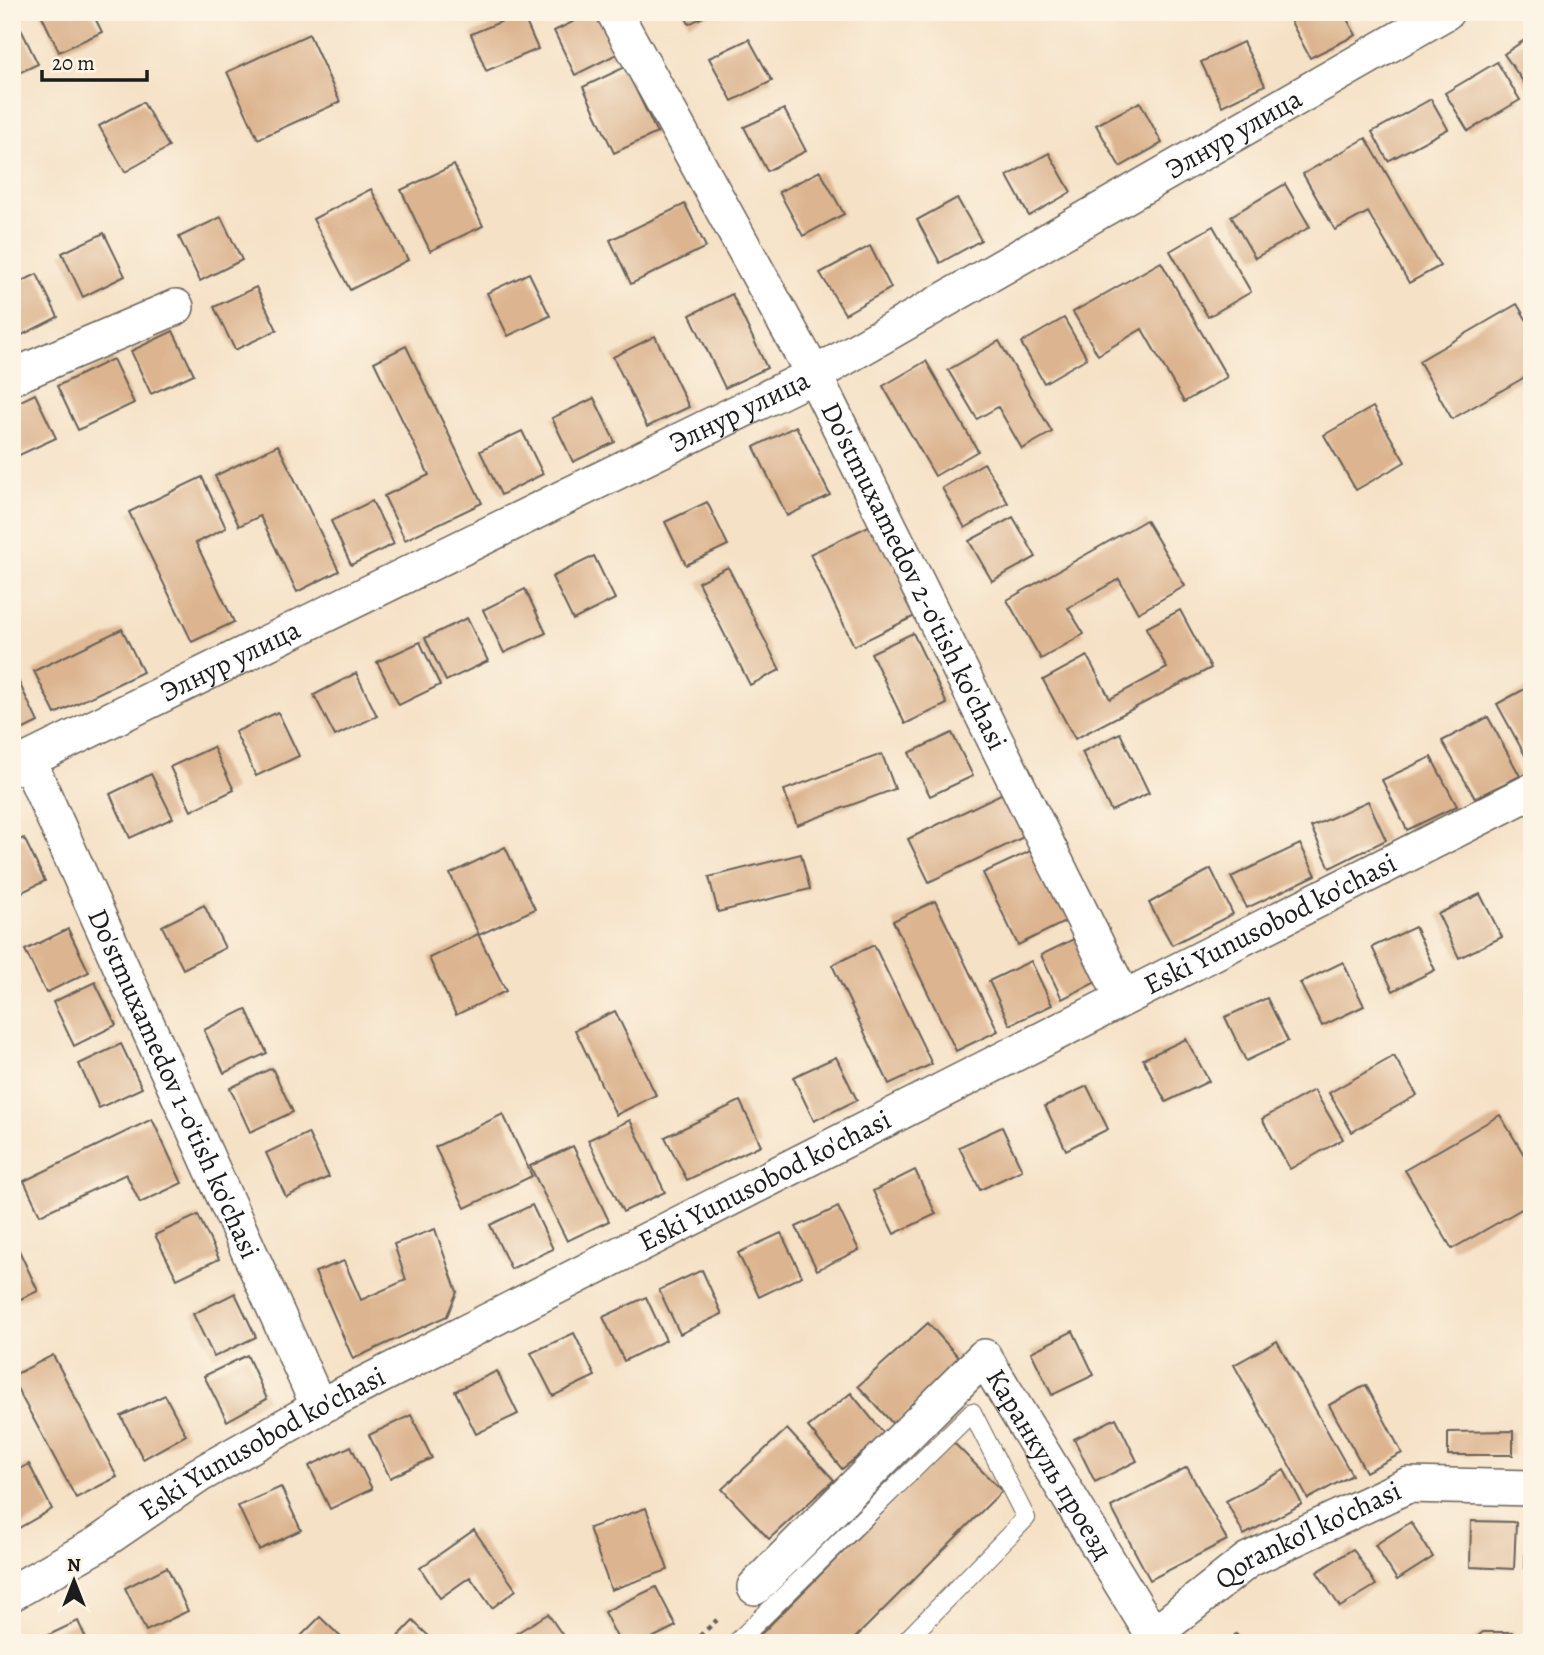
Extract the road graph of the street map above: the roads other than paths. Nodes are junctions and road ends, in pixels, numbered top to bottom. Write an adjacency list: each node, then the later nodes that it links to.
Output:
1 (614, 12): 4 (street, Do'stmuxamedov 2-o'tish ko'chasi)
2 (1446, 12): 4 (street, Элнур улица)
3 (176, 307): 5 (street)
4 (814, 375): 6 (street, Элнур улица); 8 (street, Do'stmuxamedov 2-o'tish ko'chasi)
5 (12, 377)
6 (20, 764): 9 (street, Do'stmuxamedov 1-o'tish ko'chasi)
7 (1532, 791): 8 (street, Eski Yunusobod ko'chasi)
8 (1123, 998): 9 (street, Eski Yunusobod ko'chasi)
9 (319, 1407): 12 (street, Eski Yunusobod ko'chasi)
10 (1532, 1488): 13 (street, Qoranko'l ko'chasi)
11 (755, 1587): 13 (street, Каранкуль проезд)
12 (12, 1593)
13 (1152, 1639)
14 (736, 1643): 15 (lane)
15 (904, 1643)

